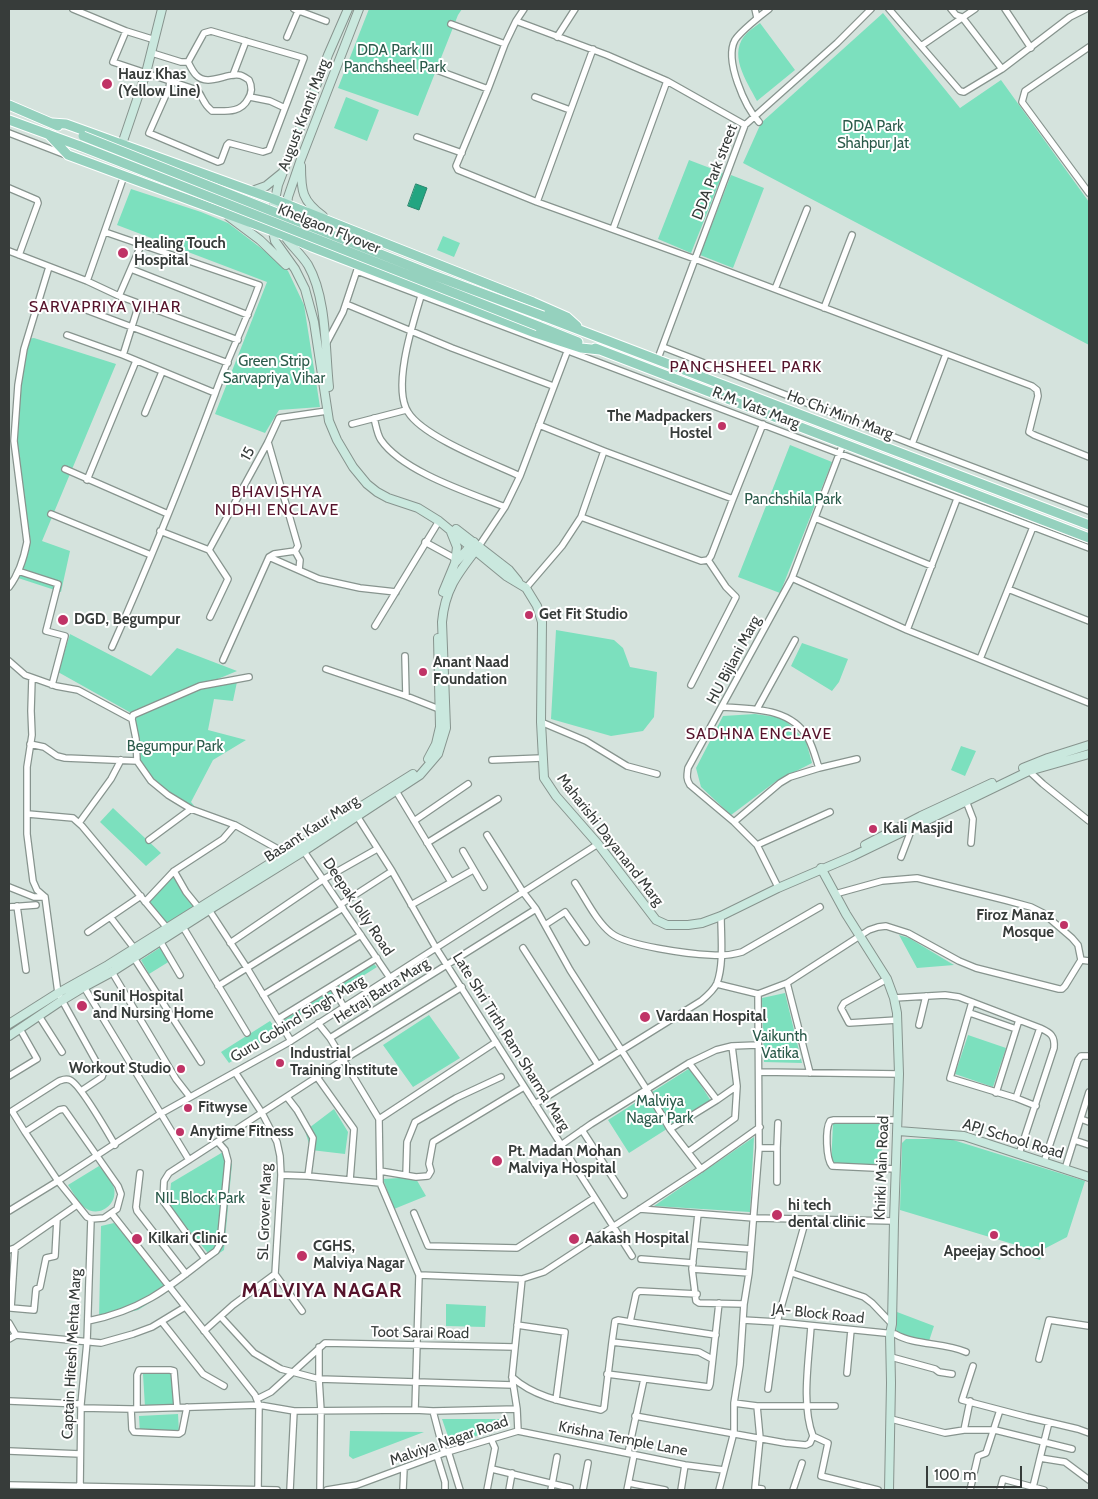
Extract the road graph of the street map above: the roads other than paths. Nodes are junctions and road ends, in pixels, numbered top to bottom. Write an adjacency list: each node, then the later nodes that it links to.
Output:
1 (73, 9): 21 (street)
2 (162, 9): 24 (main road)
3 (297, 9): 18 (street); 22 (street)
4 (348, 9): 57 (main road, August Kranti Marg)
5 (359, 9): 56 (main road, August Kranti Marg)
6 (524, 9): 19 (street)
7 (575, 9): 23 (street)
8 (755, 9): 17 (street)
9 (769, 9): 17 (street)
10 (871, 9): 45 (street, DDA Park street)
11 (889, 9): 27 (street)
12 (951, 9): 16 (street)
13 (974, 9): 16 (street)
14 (1005, 9): 29 (street)
15 (1086, 9): 29 (street)
16 (962, 17): 27 (street); 34 (street)
17 (757, 18): 45 (street)
18 (326, 21)
19 (516, 21): 23 (street); 26 (street)
20 (451, 24): 26 (street)
21 (126, 31): 24 (street); 35 (street)
22 (287, 37)
23 (557, 37): 30 (street)
24 (155, 40): 31 (main road)
25 (246, 41): 32 (street); 36 (street); 43 (street)
26 (505, 44): 39 (street)
27 (921, 46): 34 (street)
28 (1089, 47): 62 (street)
29 (1031, 48): 34 (street)
30 (593, 49): 38 (street); 44 (street)
31 (152, 52): 32 (street); 35 (main road)
32 (188, 62): 36 (street)
33 (434, 69): 39 (street)
34 (1002, 69)
35 (146, 73): 37 (street); 53 (main road)
36 (233, 75): 40 (street)
37 (170, 81): 40 (street); 43 (street)
38 (667, 82): 49 (street); 70 (street)
39 (488, 89): 54 (street)
40 (250, 97): 43 (street)
41 (535, 97): 44 (street)
42 (9, 105): 48 (main road)
43 (285, 108)
44 (570, 110): 64 (street)
45 (754, 117): 47 (street); 49 (street, DDA Park street)
46 (9, 120): 51 (main road, Khelgaon Flyover)
47 (759, 122)
48 (52, 123): 53 (main road); 95 (main road, Khelgaon Flyover, bridge)
49 (745, 125): 79 (street, DDA Park street)
50 (9, 133): 55 (street)
51 (48, 134): 55 (main road); 100 (main road, Khelgaon Flyover, bridge)
52 (417, 137): 54 (street)
53 (122, 144): 59 (main road)
54 (462, 153): 64 (street)
55 (68, 155): 58 (main road)
56 (301, 159): 66 (main road, August Kranti Marg); 69 (main road)
57 (283, 172): 61 (main road); 63 (main road, August Kranti Marg)
58 (124, 176): 65 (main road); 72 (street)
59 (209, 176): 61 (main road); 65 (main road)
60 (9, 188): 78 (street)
61 (252, 191): 63 (main road)
62 (1089, 193)
63 (276, 200): 66 (main road); 71 (main road, August Kranti Marg)
64 (537, 202): 70 (street)
65 (198, 204): 68 (main road)
66 (286, 204): 69 (main road); 73 (main road, August Kranti Marg)
67 (807, 208): 85 (street)
68 (224, 214): 71 (main road); 84 (main road)
69 (333, 223): 74 (main road)
70 (614, 229): 79 (street)
71 (272, 231): 73 (main road); 84 (main road)
72 (105, 232): 76 (street); 83 (street)
73 (284, 235): 81 (main road); 98 (main road)
74 (364, 235): 81 (main road); 95 (main road)
75 (852, 236): 91 (street)
76 (142, 243): 82 (street); 92 (street)
77 (9, 251): 78 (street)
78 (19, 255): 80 (street)
79 (695, 259): 85 (street); 99 (street, DDA Park street)
80 (50, 267): 83 (street); 153 (street)
81 (356, 267): 87 (street, R.M. Vats Marg); 89 (street); 100 (main road)
82 (131, 268): 86 (street); 92 (street)
83 (87, 281): 86 (street)
84 (301, 281): 108 (main road)
85 (775, 289): 91 (street)
86 (119, 296): 88 (street)
87 (421, 296): 94 (street); 101 (street, R.M. Vats Marg)
88 (139, 304): 93 (street); 97 (street)
89 (346, 304): 94 (street); 98 (street)
90 (73, 305): 93 (street)
91 (824, 308): 102 (street)
92 (248, 315): 97 (street)
93 (132, 327): 103 (street); 106 (street)
94 (410, 330): 109 (street); 112 (street)
95 (581, 330): 105 (main road, Ho Chi Minh Marg)
96 (67, 335): 103 (street)
97 (238, 340): 106 (street)
98 (326, 344): 108 (main road)
99 (663, 347): 105 (street, DDA Park street); 120 (street)
100 (600, 350): 119 (main road, Ho Chi Minh Marg)
101 (567, 352): 109 (street); 116 (street, R.M. Vats Marg)
102 (946, 354): 120 (street); 123 (street)
103 (122, 355): 104 (street)
104 (136, 361): 107 (street); 126 (street)
105 (658, 361): 136 (main road, Ho Chi Minh Marg)
106 (228, 363): 110 (street)
107 (162, 372): 110 (street); 113 (street)
108 (326, 385): 111 (main road)
109 (553, 386): 117 (street)
110 (215, 393): 132 (street)
111 (330, 410): 118 (street, 15); 135 (main road, Maharishi Dayanand Marg); 142 (main road, Maharishi Dayanand Marg)
112 (406, 410): 114 (street); 125 (street)
113 (145, 413)
114 (374, 418): 115 (street); 129 (street)
115 (352, 424)
116 (763, 424): 122 (street, R.M. Vats Marg); 127 (street)
117 (539, 425): 121 (street); 125 (street)
118 (268, 442): 144 (street, 15); 145 (street)
119 (843, 444): 122 (street, HU Bijlani Marg); 140 (main road, Ho Chi Minh Marg)
120 (912, 444): 130 (street)
121 (604, 451): 127 (street); 133 (street)
122 (840, 454): 128 (street, R.M. Vats Marg); 134 (street, HU Bijlani Marg)
123 (1089, 457)
124 (64, 470): 126 (street)
125 (520, 476): 129 (street)
126 (87, 480): 132 (street)
127 (733, 499): 149 (street)
128 (957, 499): 137 (street, R.M. Vats Marg); 151 (street)
129 (505, 507): 142 (street)
130 (1089, 511)
131 (51, 514): 146 (street)
132 (168, 514): 139 (street)
133 (581, 517): 149 (street); 157 (street)
134 (815, 518): 151 (street); 154 (street, HU Bijlani Marg)
135 (439, 521): 138 (main road, Maharishi Dayanand Marg); 141 (street)
136 (1089, 525)
137 (1033, 527): 143 (street, R.M. Vats Marg); 158 (street)
138 (448, 528): 142 (main road, Maharishi Dayanand Marg); 150 (main road)
139 (160, 531): 144 (street); 146 (street)
140 (1089, 538)
141 (425, 542): 150 (street); 159 (street)
142 (474, 546): 148 (main road, Maharishi Dayanand Marg); 150 (main road, Basant Kaur Marg); 155 (main road, Maharishi Dayanand Marg)
143 (1089, 548)
144 (209, 550): 160 (street)
145 (295, 551): 147 (street); 152 (street)
146 (151, 554): 165 (street)
147 (269, 557): 152 (street); 168 (street)
148 (485, 559): 150 (main road); 155 (main road, Maharishi Dayanand Marg)
149 (708, 560): 174 (street)
150 (459, 562): 178 (main road, Basant Kaur Marg); 195 (main road, Basant Kaur Marg)
151 (932, 566): 163 (street)
152 (299, 570): 159 (street)
153 (18, 571): 156 (street); 173 (street)
154 (792, 578): 163 (street); 177 (street, HU Bijlani Marg)
155 (518, 582): 157 (main road, Maharishi Dayanand Marg)
156 (9, 587)
157 (526, 588): 181 (main road, Maharishi Dayanand Marg)
158 (1008, 589): 161 (street); 167 (street)
159 (396, 592): 162 (street)
160 (210, 617)
161 (1089, 621)
162 (375, 626)
163 (907, 630): 167 (street)
164 (795, 640): 179 (street)
165 (112, 647)
166 (406, 656): 175 (street)
167 (980, 659): 176 (street)
168 (223, 660)
169 (9, 661): 172 (street)
170 (326, 669): 175 (street)
171 (249, 677): 180 (street)
172 (32, 678): 173 (street); 182 (street)
173 (52, 685): 180 (street)
174 (691, 685)
175 (406, 696): 178 (street)
176 (1089, 703)
177 (723, 707): 179 (street); 204 (street, HU Bijlani Marg)
178 (439, 709): 213 (main road, Basant Kaur Marg)
179 (757, 709): 191 (street)
180 (132, 719): 189 (street)
181 (541, 722): 185 (main road, Maharishi Dayanand Marg); 193 (street)
182 (30, 744): 187 (street); 200 (street)
183 (1089, 745): 190 (main road, Maharishi Dayanand Marg)
184 (1089, 754): 190 (main road, Maharishi Dayanand Marg)
185 (542, 758): 188 (street); 212 (main road, Maharishi Dayanand Marg)
186 (857, 759): 191 (street)
187 (121, 760): 189 (street); 205 (street)
188 (492, 760)
189 (138, 761): 198 (street)
190 (1049, 761): 192 (main road, Maharishi Dayanand Marg); 220 (main road, Maharishi Dayanand Marg)
191 (819, 768): 204 (street)
192 (1029, 771): 197 (main road, Maharishi Dayanand Marg); 203 (street)
193 (657, 774)
194 (468, 784): 202 (street)
195 (396, 791): 201 (main road, Basant Kaur Marg); 202 (street)
196 (498, 799): 210 (street)
197 (966, 801): 207 (main road, Maharishi Dayanand Marg); 211 (street)
198 (191, 809): 206 (street); 209 (street)
199 (830, 812): 214 (street)
200 (28, 814): 205 (street); 232 (street)
201 (357, 816): 215 (street, Late Shri Tirth Ram Sharma Marg); 216 (main road, Basant Kaur Marg)
202 (414, 821): 210 (street)
203 (1089, 821)
204 (734, 822): 214 (street, HU Bijlani Marg)
205 (79, 823): 233 (street)
206 (235, 825): 218 (street); 222 (street)
207 (912, 828): 219 (street); 220 (main road, Maharishi Dayanand Marg)
208 (487, 835): 230 (street)
209 (149, 840)
210 (427, 843): 225 (street)
211 (971, 843)
212 (598, 844): 230 (street, Guru Gobind Singh Marg); 243 (main road, Maharishi Dayanand Marg)
213 (298, 845): 216 (street, Deepak Jolly Road); 218 (main road, Basant Kaur Marg)
214 (757, 845): 228 (street, HU Bijlani Marg)
215 (377, 849): 223 (street, Late Shri Tirth Ram Sharma Marg); 224 (street)
216 (304, 851): 218 (main road, Basant Kaur Marg); 224 (street, Deepak Jolly Road)
217 (463, 851): 221 (street)
218 (287, 857): 240 (main road, Basant Kaur Marg); 242 (main road, Basant Kaur Marg)
219 (901, 857)
220 (819, 869): 228 (main road, Maharishi Dayanand Marg); 231 (main road, Khirki Main Road)
221 (473, 870): 225 (street); 229 (street)
222 (174, 871): 233 (street); 240 (street)
223 (392, 871): 235 (street, Late Shri Tirth Ram Sharma Marg); 237 (street)
224 (324, 879): 237 (street, Deepak Jolly Road); 253 (street)
225 (451, 882): 235 (street)
226 (575, 883): 257 (street)
227 (9, 887): 232 (street)
228 (778, 887): 243 (main road, Maharishi Dayanand Marg)
229 (484, 888)
230 (523, 892): 241 (street); 255 (street, Guru Gobind Singh Marg)
231 (835, 894): 250 (main road, Khirki Main Road); 260 (street)
232 (44, 897): 275 (street)
233 (143, 899): 244 (street); 247 (street)
234 (36, 904): 236 (street)
235 (411, 905): 255 (street, Late Shri Tirth Ram Sharma Marg)
236 (17, 906): 238 (street); 264 (street)
237 (342, 906): 249 (street, Deepak Jolly Road); 263 (street)
238 (9, 907)
239 (820, 907): 257 (street)
240 (199, 908): 247 (main road, Basant Kaur Marg)
241 (536, 909): 245 (street); 262 (street, Hetraj Batra Marg)
242 (209, 910): 246 (main road, Basant Kaur Marg); 253 (street)
243 (721, 916): 257 (street)
244 (110, 918): 248 (street); 254 (street)
245 (545, 924): 252 (street); 301 (street)
246 (183, 927): 251 (main road, Basant Kaur Marg); 271 (street)
247 (167, 928): 254 (main road, Basant Kaur Marg)
248 (88, 932)
249 (361, 935): 259 (street, Deepak Jolly Road); 277 (street)
250 (860, 936): 260 (street); 268 (main road, Khirki Main Road); 269 (street)
251 (160, 941): 258 (main road, Basant Kaur Marg); 266 (street)
252 (586, 942)
253 (230, 943): 263 (street)
254 (134, 948): 275 (main road, Basant Kaur Marg)
255 (436, 948): 262 (street, Late Shri Tirth Ram Sharma Marg); 267 (street, Guru Gobind Singh Marg)
256 (523, 948): 306 (street)
257 (721, 955): 270 (street)
258 (134, 958): 265 (main road, Basant Kaur Marg); 305 (street)
259 (378, 958): 267 (street, Deepak Jolly Road); 272 (street)
260 (1081, 960): 261 (street)
261 (1089, 961)
262 (448, 965): 274 (street, Late Shri Tirth Ram Sharma Marg); 296 (street, Hetraj Batra Marg)
263 (247, 968): 271 (street); 277 (street)
264 (26, 970)
265 (112, 972): 273 (main road, Basant Kaur Marg); 322 (street)
266 (180, 975)
267 (390, 978): 282 (street, Guru Gobind Singh Marg)
268 (886, 979): 279 (main road, Khirki Main Road); 286 (street)
269 (787, 983): 276 (street); 310 (street)
270 (716, 984): 276 (street); 301 (street)
271 (218, 986): 294 (street)
272 (332, 986): 282 (street); 285 (street)
273 (84, 987): 280 (main road, Basant Kaur Marg); 329 (street)
274 (462, 987): 298 (street, Late Shri Tirth Ram Sharma Marg); 304 (street)
275 (58, 993): 280 (street); 289 (main road, Basant Kaur Marg)
276 (758, 994): 299 (street)
277 (262, 995): 285 (street)
278 (926, 996): 279 (street); 281 (street); 290 (street)
279 (894, 998): 286 (main road, Khirki Main Road)
280 (61, 1001): 284 (main road, Basant Kaur Marg); 318 (street)
281 (972, 1002): 283 (street); 287 (street)
282 (344, 1007): 288 (street, Guru Gobind Singh Marg)
283 (970, 1013): 293 (street); 320 (street)
284 (39, 1016): 292 (main road, Basant Kaur Marg); 302 (street)
285 (278, 1019): 297 (street)
286 (897, 1020): 311 (main road, Khirki Main Road)
287 (1019, 1020): 291 (street); 293 (street)
288 (318, 1023): 296 (street); 297 (street, Guru Gobind Singh Marg)
289 (9, 1024)
290 (919, 1025)
291 (1040, 1028): 323 (street); 326 (street)
292 (20, 1029): 295 (main road, Basant Kaur Marg); 312 (street)
293 (1016, 1029): 320 (street)
294 (247, 1033)
295 (9, 1036)
296 (330, 1038): 304 (street)
297 (291, 1041): 308 (street, Guru Gobind Singh Marg)
298 (496, 1042): 316 (street, Late Shri Tirth Ram Sharma Marg); 330 (street)
299 (758, 1045): 300 (street); 309 (street)
300 (732, 1046): 307 (street); 315 (street)
301 (621, 1050): 306 (street); 317 (street)
302 (62, 1052)
303 (1089, 1056): 351 (street)
304 (343, 1060): 313 (street); 330 (street)
305 (201, 1062)
306 (598, 1064): 325 (street)
307 (689, 1064): 317 (street); 324 (street)
308 (235, 1072): 322 (street, Guru Gobind Singh Marg); 328 (street, SL Grover Marg)
309 (759, 1072): 310 (street); 335 (street)
310 (810, 1073): 311 (street)
311 (899, 1074): 332 (main road, Khirki Main Road)
312 (9, 1076)
313 (317, 1077): 321 (street); 361 (street)
314 (500, 1077): 357 (street)
315 (737, 1086): 324 (street); 347 (street)
316 (524, 1087): 325 (street, Late Shri Tirth Ram Sharma Marg); 357 (street)
317 (647, 1090): 336 (street); 337 (street)
318 (81, 1092): 327 (street); 342 (street)
319 (1089, 1092): 331 (street)
320 (996, 1093): 323 (street)
321 (287, 1096): 328 (street); 359 (street)
322 (190, 1097): 329 (street, Guru Gobind Singh Marg)
323 (1016, 1098): 326 (street)
324 (717, 1100): 336 (street)
325 (535, 1104): 343 (street, Late Shri Tirth Ram Sharma Marg)
326 (1036, 1106): 348 (street)
327 (10, 1112): 339 (street)
328 (262, 1113): 341 (street); 358 (street, SL Grover Marg)
329 (160, 1114): 342 (street, Guru Gobind Singh Marg); 350 (street)
330 (379, 1118): 355 (street)
331 (1081, 1119): 333 (street); 340 (street)
332 (897, 1120): 338 (main road, Khirki Main Road); 353 (street)
333 (1089, 1122)
334 (778, 1123): 346 (street)
335 (760, 1128): 345 (street); 352 (street)
336 (670, 1129): 347 (street)
337 (582, 1130): 343 (street); 365 (street)
338 (898, 1131): 348 (main road, APJ School Road); 353 (main road, Khirki Main Road)
339 (25, 1132): 349 (street); 362 (street)
340 (1074, 1140): 344 (street); 354 (street)
341 (218, 1142): 350 (street); 383 (street)
342 (115, 1145): 349 (street, Guru Gobind Singh Marg)
343 (561, 1145): 366 (street, Late Shri Tirth Ram Sharma Marg)
344 (1089, 1145)
345 (759, 1148): 346 (street); 374 (street)
346 (777, 1148): 363 (street)
347 (688, 1152): 352 (street)
348 (1019, 1154): 351 (main road, APJ School Road)
349 (96, 1156): 362 (street, Guru Gobind Singh Marg); 371 (street)
350 (188, 1160): 383 (street)
351 (1044, 1162): 354 (main road, APJ School Road)
352 (701, 1169): 368 (street)
353 (896, 1169): 377 (main road, Khirki Main Road)
354 (1065, 1169): 360 (main road, APJ School Road)
355 (380, 1171): 357 (street); 364 (street)
356 (140, 1172): 388 (street)
357 (406, 1175)
358 (281, 1176): 359 (street); 389 (street, SL Grover Marg)
359 (308, 1176): 361 (street)
360 (1089, 1177)
361 (350, 1180): 364 (street)
362 (58, 1181): 367 (street); 369 (street, Guru Gobind Singh Marg)
363 (777, 1182)
364 (380, 1184): 390 (street)
365 (624, 1195)
366 (594, 1198): 370 (street); 378 (street, Late Shri Tirth Ram Sharma Marg)
367 (76, 1205): 373 (street); 375 (street)
368 (640, 1209): 372 (street); 378 (street)
369 (9, 1211)
370 (414, 1213)
371 (112, 1214): 373 (street); 392 (street)
372 (698, 1214): 374 (street); 379 (street)
373 (91, 1218): 401 (street, Captain Hitesh Mehta Marg)
374 (754, 1218): 376 (street); 381 (street)
375 (57, 1219): 380 (street); 396 (street)
376 (806, 1219): 377 (street); 387 (street)
377 (894, 1220): 407 (main road, Khirki Main Road)
378 (612, 1226): 382 (street, Late Shri Tirth Ram Sharma Marg); 391 (street)
379 (696, 1246): 381 (street); 385 (street)
380 (12, 1249): 396 (street)
381 (751, 1249): 386 (street)
382 (632, 1256)
383 (205, 1259): 388 (street)
384 (641, 1260): 385 (street)
385 (692, 1266): 386 (street); 393 (street)
386 (748, 1273): 395 (street)
387 (792, 1273): 404 (street); 407 (street)
388 (186, 1274): 392 (street)
389 (275, 1274): 398 (street); 399 (street, SL Grover Marg)
390 (418, 1275): 391 (street); 418 (street)
391 (522, 1279): 406 (street, Malviya Nagar Road)
392 (169, 1288): 397 (street); 401 (street)
393 (696, 1294): 394 (street); 403 (street)
394 (719, 1303): 395 (street); 414 (street)
395 (744, 1304): 400 (street)
396 (9, 1307)
397 (185, 1307): 402 (street); 411 (street)
398 (302, 1311)
399 (220, 1317): 411 (street, SL Grover Marg); 426 (street)
400 (743, 1320): 404 (street, JA- Block Road); 441 (street)
401 (88, 1321): 416 (street, Captain Hitesh Mehta Marg)
402 (162, 1322): 416 (street); 434 (street)
403 (630, 1322): 414 (street); 417 (street)
404 (776, 1322): 408 (street, JA- Block Road); 436 (street)
405 (9, 1323): 413 (street)
406 (517, 1324): 420 (street, Malviya Nagar Road); 437 (street)
407 (892, 1324): 412 (main road, Khirki Main Road)
408 (811, 1326): 410 (street, JA- Block Road); 444 (street)
409 (1089, 1326): 424 (street)
410 (851, 1330): 412 (street, JA- Block Road); 427 (street)
411 (204, 1331): 440 (street)
412 (890, 1334): 421 (street, JA- Block Road); 422 (main road, Khirki Main Road)
413 (16, 1335): 415 (street); 416 (street)
414 (716, 1335): 423 (street)
415 (9, 1339)
416 (87, 1342): 442 (street, Captain Hitesh Mehta Marg)
417 (612, 1342): 423 (street); 428 (street)
418 (417, 1345): 419 (street, Toot Sarai Road); 420 (street, Toot Sarai Road); 433 (street)
419 (319, 1347): 426 (street); 431 (street)
420 (515, 1347): 430 (street, Malviya Nagar Road)
421 (966, 1352)
422 (891, 1357): 429 (street); 456 (main road, Khirki Main Road)
423 (712, 1359): 432 (street)
424 (1039, 1359)
425 (973, 1366): 438 (street)
426 (292, 1372): 431 (street); 440 (street)
427 (847, 1373)
428 (607, 1374): 432 (street); 437 (street)
429 (952, 1374)
430 (512, 1377): 435 (street, Malviya Nagar Road); 437 (street)
431 (319, 1379): 433 (street); 453 (street)
432 (644, 1379): 455 (street)
433 (416, 1382): 435 (street); 450 (street)
434 (224, 1386)
435 (513, 1386): 449 (street, Malviya Nagar Road)
436 (768, 1389)
437 (556, 1400)
438 (970, 1401): 451 (street); 458 (street)
439 (9, 1402): 442 (street)
440 (258, 1402): 447 (street); 452 (street); 493 (street)
441 (734, 1403): 443 (street); 461 (street)
442 (81, 1406): 448 (street); 470 (street, Captain Hitesh Mehta Marg)
443 (757, 1406): 444 (street); 464 (street)
444 (806, 1406): 445 (street); 463 (street)
445 (835, 1406)
446 (177, 1407): 447 (street); 448 (street); 448 (street)
447 (187, 1407): 448 (street)
448 (134, 1409)
449 (517, 1409): 454 (street); 460 (street, Malviya Nagar Road)
450 (415, 1410): 453 (street); 454 (street)
451 (1000, 1410): 457 (street); 459 (street)
452 (294, 1411): 453 (street); 495 (street)
453 (322, 1411): 496 (street)
454 (433, 1411): 469 (street)
455 (635, 1416): 461 (street); 471 (street)
456 (891, 1419): 458 (street); 511 (main road, Khirki Main Road)
457 (1048, 1422): 462 (street); 466 (street)
458 (964, 1430): 459 (street)
459 (995, 1430): 466 (street); 512 (street)
460 (518, 1431): 465 (street, Malviya Nagar Road); 471 (street, Krishna Temple Lane)
461 (734, 1432): 464 (street); 480 (street)
462 (1089, 1433)
463 (813, 1436): 464 (street); 510 (street)
464 (760, 1438): 508 (street)
465 (491, 1439): 469 (street, Malviya Nagar Road); 479 (street)
466 (1044, 1442): 467 (street); 474 (street)
467 (1072, 1449)
468 (9, 1451): 470 (street)
469 (446, 1452): 472 (street, Malviya Nagar Road); 484 (street)
470 (80, 1454): 490 (street, Captain Hitesh Mehta Marg)
471 (631, 1454): 477 (street, Krishna Temple Lane); 485 (street)
472 (437, 1456): 478 (street, Malviya Nagar Road); 483 (street)
473 (557, 1457): 487 (street)
474 (1040, 1458): 482 (street); 488 (street)
475 (588, 1462): 503 (street)
476 (802, 1463): 509 (street)
477 (685, 1465): 480 (street, Krishna Temple Lane); 506 (street)
478 (404, 1468): 497 (street, Malviya Nagar Road); 498 (street)
479 (492, 1469): 481 (street); 501 (street)
480 (724, 1470): 507 (street)
481 (512, 1473): 487 (street); 502 (street)
482 (1089, 1480)
483 (446, 1482): 484 (street); 499 (street)
484 (458, 1483): 500 (street)
485 (629, 1483): 504 (street); 505 (street)
486 (9, 1485): 489 (street)
487 (552, 1487): 491 (street)
488 (1033, 1487): 513 (street); 514 (street)
489 (29, 1488): 490 (street)
490 (80, 1488): 492 (street)
491 (570, 1488)
492 (137, 1489): 493 (street)
493 (258, 1490): 494 (street)
494 (276, 1490)
495 (290, 1490)
496 (320, 1490)
497 (327, 1490)
498 (403, 1490)
499 (445, 1490)
500 (460, 1490)
501 (487, 1490)
502 (510, 1490)
503 (584, 1490)
504 (627, 1490)
505 (665, 1490)
506 (681, 1490)
507 (720, 1490)
508 (761, 1490)
509 (793, 1490)
510 (878, 1490)
511 (889, 1490)
512 (970, 1490)
513 (1000, 1490)
514 (1044, 1490)

